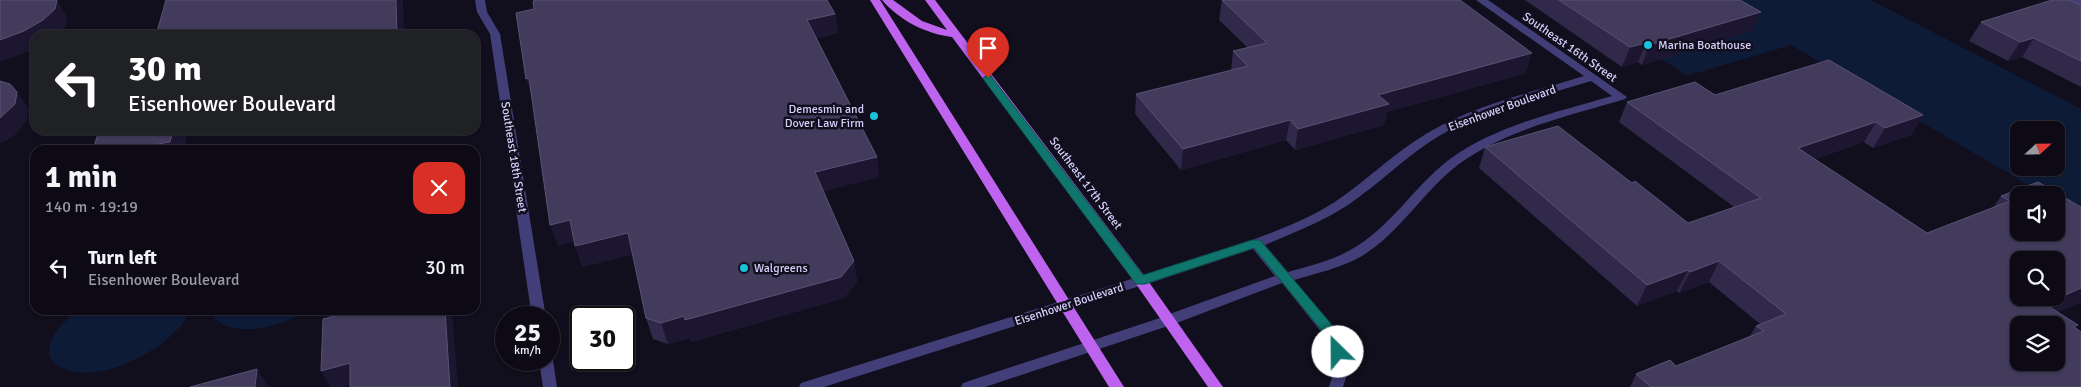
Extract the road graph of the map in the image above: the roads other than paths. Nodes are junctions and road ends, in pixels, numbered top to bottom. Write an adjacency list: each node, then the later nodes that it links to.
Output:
1 (480, 0): 14 (street, Southeast 18th Street)
2 (874, 0): 13 (main road)
3 (887, 0): 8 (main road)
4 (930, 0): 8 (main road, Southeast 17th Street)
5 (1481, 0): 9 (street, Southeast 16th Street)
6 (2073, 0): 7 (street)
7 (2081, 4)
8 (955, 34): 12 (main road, Southeast 17th Street)
9 (1592, 77): 10 (street, Eisenhower Boulevard); 11 (street, Southeast 16th Street)
10 (1256, 243): 11 (street); 12 (street, Eisenhower Boulevard)
11 (1285, 278): 15 (street); 23 (street)
12 (1141, 281): 13 (street, Eisenhower Boulevard); 15 (main road, Southeast 17th Street)
13 (1066, 305): 16 (main road); 19 (street, Eisenhower Boulevard)
14 (537, 306)
15 (1169, 320): 16 (street); 22 (main road, Southeast 17th Street)
16 (1092, 347): 20 (street); 21 (main road)
17 (548, 371): 18 (street)
18 (550, 387)
19 (806, 387)
20 (968, 387)
21 (1117, 387)
22 (1216, 387)
23 (1336, 387)

